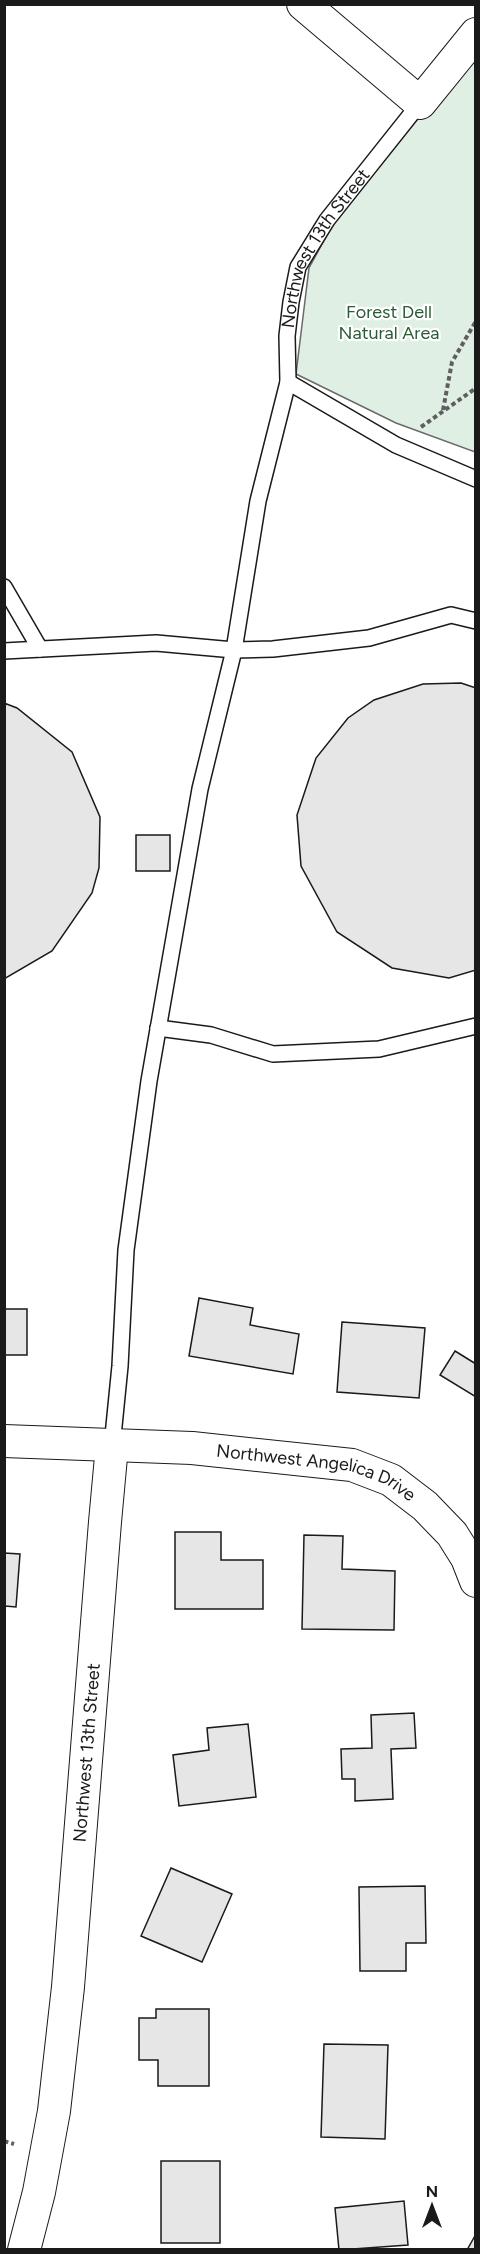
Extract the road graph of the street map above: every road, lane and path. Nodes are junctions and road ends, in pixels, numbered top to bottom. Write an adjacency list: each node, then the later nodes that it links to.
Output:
1 (303, 4): 3 (street)
2 (476, 34): 3 (street, Northwest 13th Street)
3 (420, 102): 5 (lane, Northwest 13th Street)
4 (476, 321): 6 (path)
5 (288, 382): 7 (lane); 11 (lane, Northwest 13th Street)
6 (476, 388)
7 (476, 479)
8 (4, 587): 10 (lane)
9 (476, 621): 11 (lane)
10 (40, 649): 11 (lane); 12 (lane)
11 (234, 650): 14 (lane, Northwest 13th Street)
12 (4, 651)
13 (476, 1026): 14 (lane)
14 (158, 1028): 16 (lane, Northwest 13th Street)
15 (4, 1441): 16 (street, Northwest Angelica Drive)
16 (112, 1446): 17 (street, Northwest Angelica Drive); 18 (street, Northwest 13th Street)
17 (476, 1581)
18 (24, 2250)

